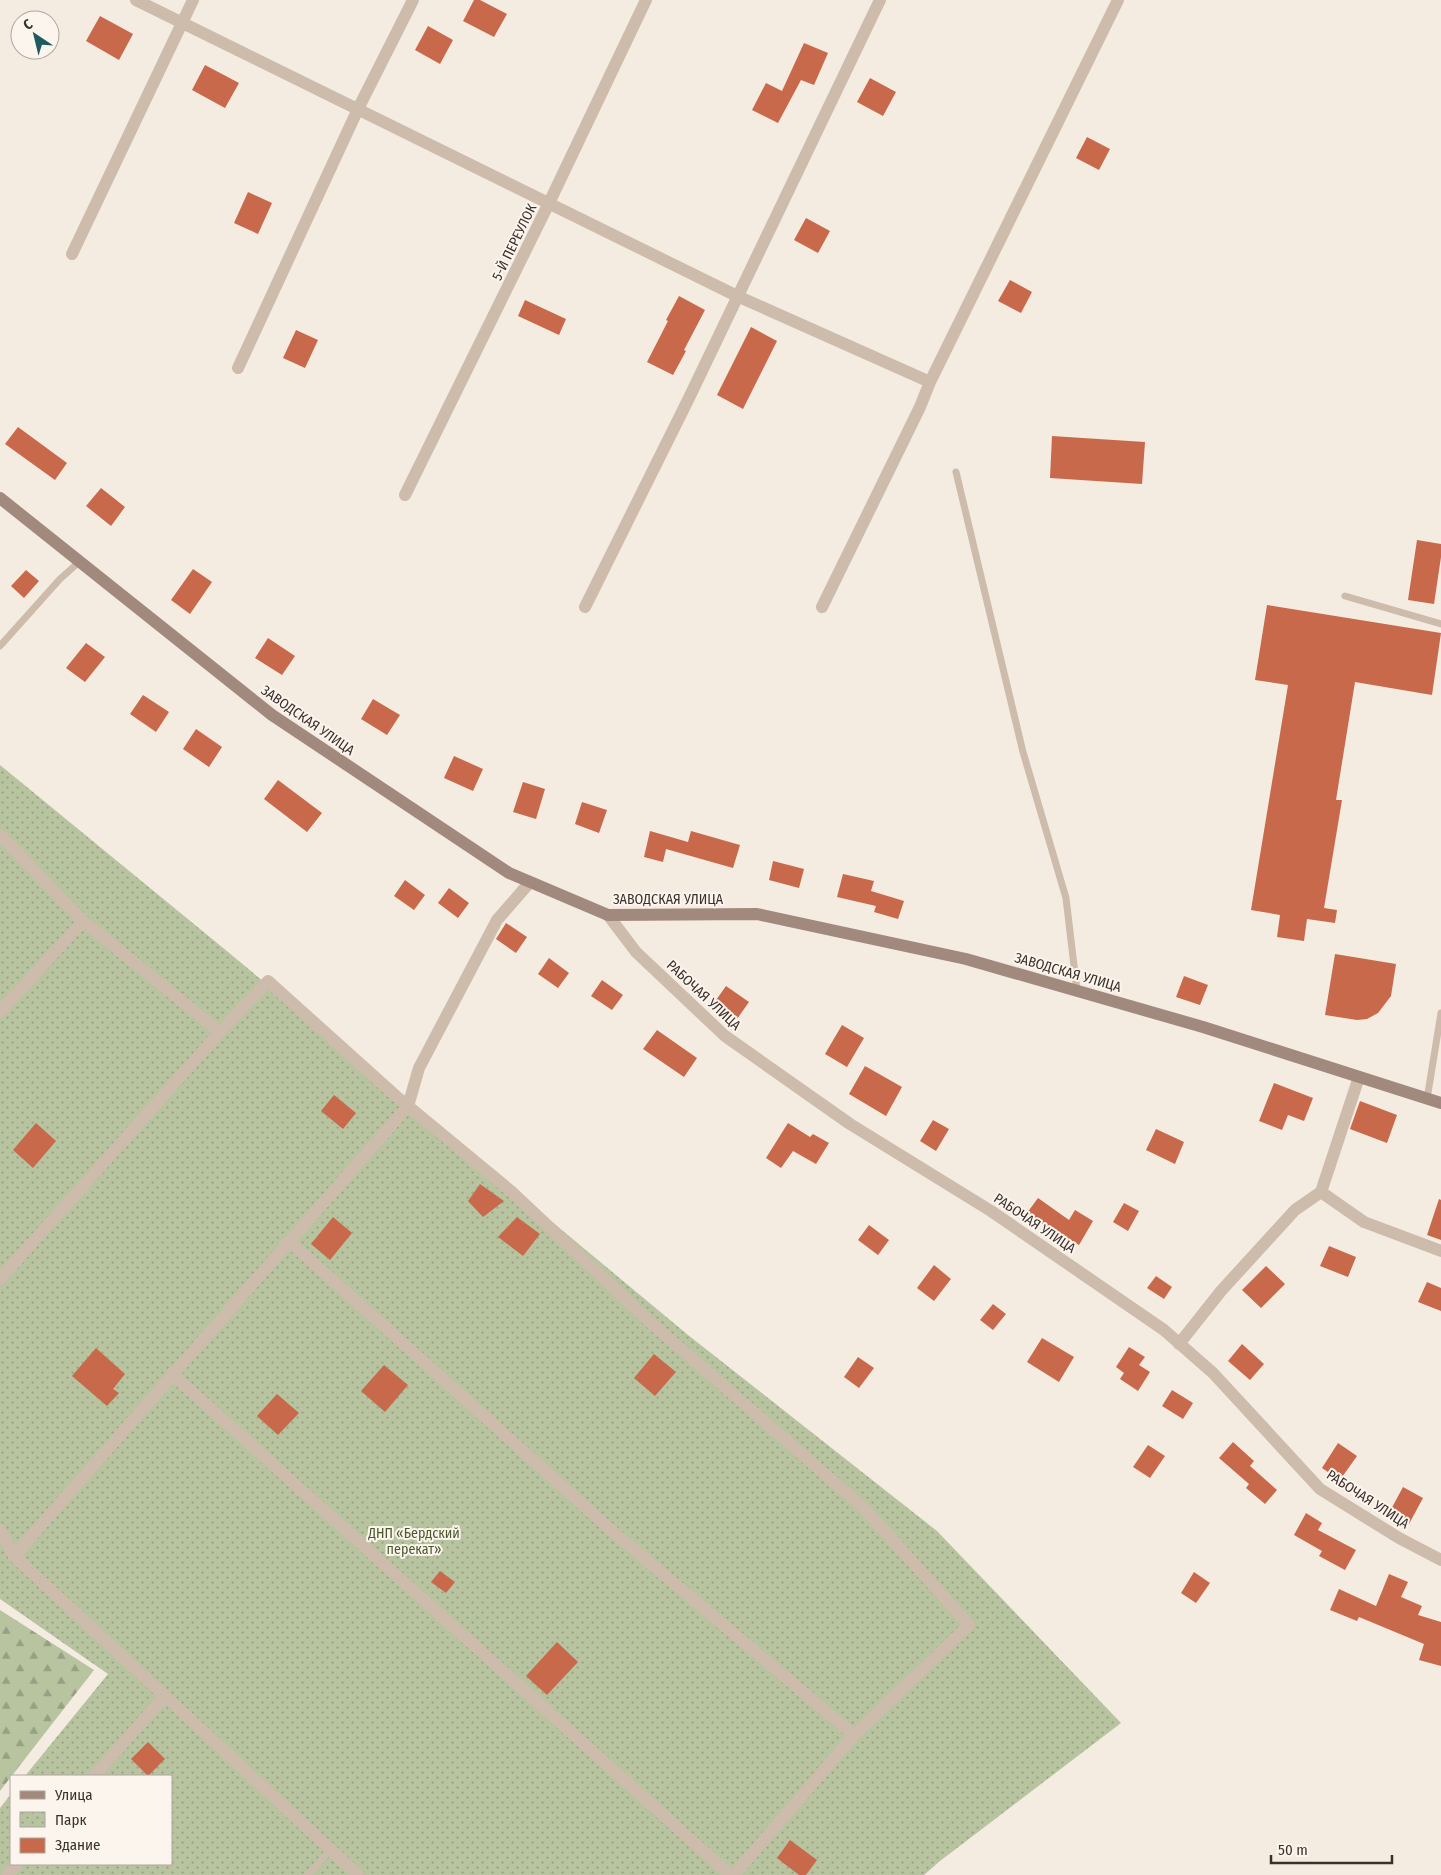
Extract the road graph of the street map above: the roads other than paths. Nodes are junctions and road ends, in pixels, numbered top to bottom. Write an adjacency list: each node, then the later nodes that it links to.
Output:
1 (136, 0): 7 (street)
2 (192, 0): 7 (street)
3 (414, 0): 8 (street)
4 (646, 0): 9 (street, 5-Й ПЕРЕУЛОК)
5 (880, 0): 11 (street)
6 (1118, 0): 13 (street)
7 (182, 22): 8 (street); 10 (street)
8 (358, 109): 9 (street); 12 (street)
9 (549, 203): 11 (street); 15 (street, 5-Й ПЕРЕУЛОК)
10 (72, 254)
11 (737, 296): 13 (street); 19 (street)
12 (238, 368)
13 (930, 382): 20 (street)
14 (956, 472): 27 (lane)
15 (404, 495)
16 (0, 498): 17 (street, ЗАВОДСКАЯ УЛИЦА)
17 (79, 562): 22 (lane); 24 (street, ЗАВОДСКАЯ УЛИЦА)
18 (1345, 596): 21 (lane)
19 (585, 607)
20 (822, 607)
21 (1441, 624)
22 (0, 646)
23 (0, 835): 26 (street)
24 (530, 882): 25 (street, ЗАВОДСКАЯ УЛИЦА); 34 (street)
25 (608, 915): 27 (street, ЗАВОДСКАЯ УЛИЦА); 39 (street, РАБОЧАЯ УЛИЦА)
26 (83, 921): 28 (street); 30 (street)
27 (1077, 991): 31 (street, ЗАВОДСКАЯ УЛИЦА)
28 (0, 1012)
29 (1441, 1013): 32 (lane)
30 (220, 1032): 34 (street); 38 (street)
31 (1360, 1077): 32 (street, ЗАВОДСКАЯ УЛИЦА); 35 (street)
32 (1427, 1099): 33 (street, ЗАВОДСКАЯ УЛИЦА)
33 (1441, 1103)
34 (408, 1106): 36 (street); 45 (street)
35 (1321, 1192): 37 (street); 39 (street)
36 (289, 1241): 40 (street); 45 (street)
37 (1441, 1251)
38 (0, 1278)
39 (1179, 1344): 43 (street, РАБОЧАЯ УЛИЦА)
40 (172, 1374): 42 (street); 52 (street)
41 (0, 1530): 42 (street)
42 (14, 1556): 44 (street)
43 (1441, 1560)
44 (164, 1697): 46 (street); 47 (street)
45 (854, 1735): 53 (street)
46 (95, 1775)
47 (330, 1850): 50 (lane); 51 (street)
48 (16, 1865): 49 (street)
49 (7, 1875)
50 (308, 1875)
51 (358, 1875)
52 (730, 1875)
53 (734, 1875)

